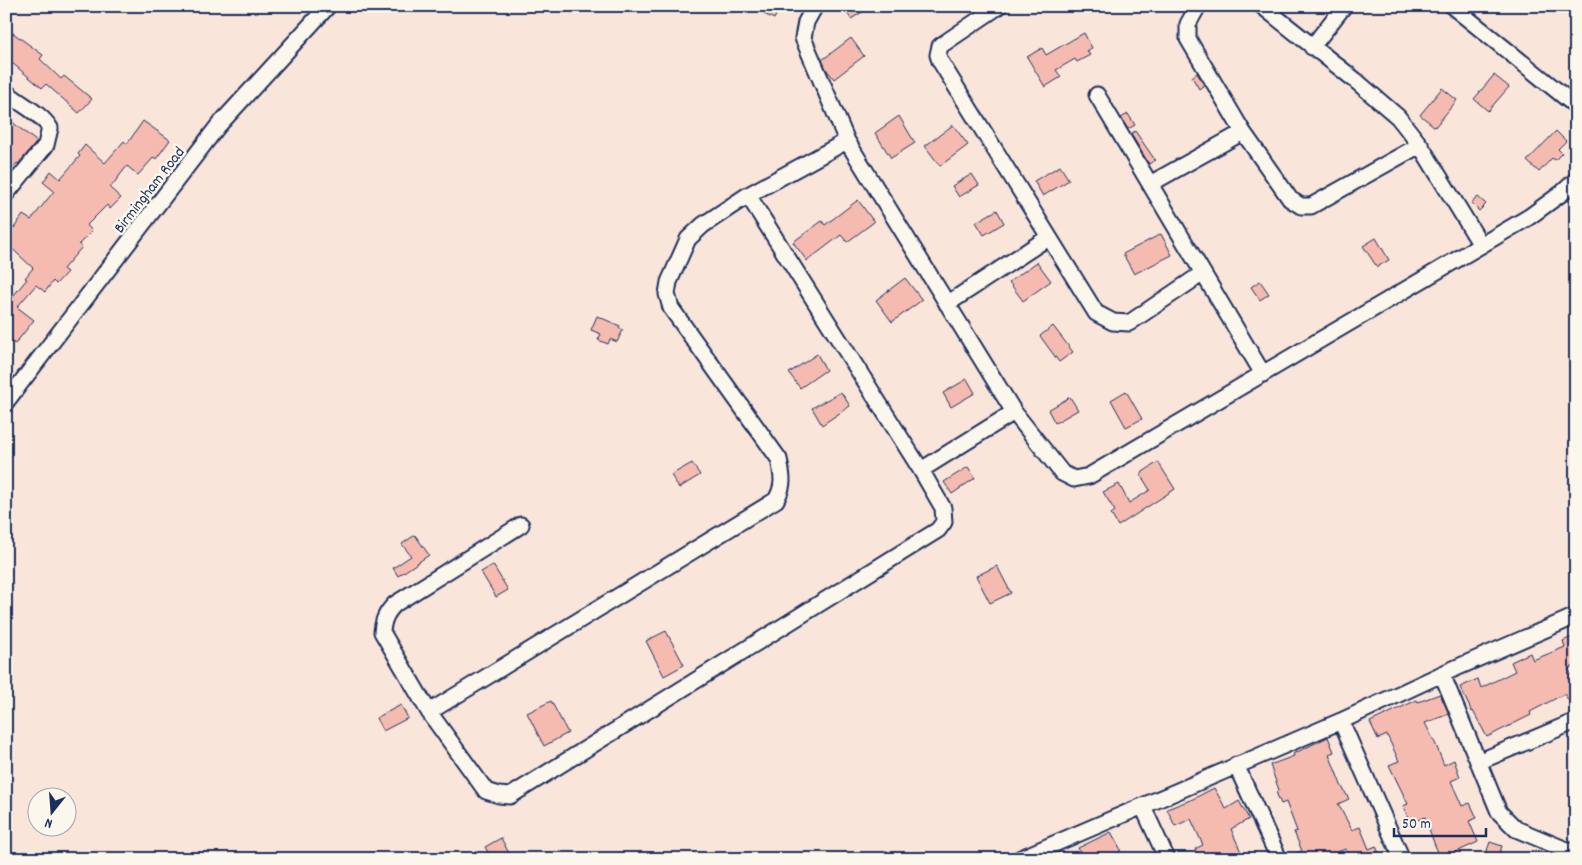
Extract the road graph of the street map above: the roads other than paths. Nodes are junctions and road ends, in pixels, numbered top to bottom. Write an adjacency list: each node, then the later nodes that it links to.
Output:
1 (328, 6): 24 (street, Birmingham Road)
2 (815, 6): 13 (street)
3 (999, 6): 19 (street)
4 (1198, 6): 12 (street)
5 (1262, 6): 8 (street)
6 (1344, 6): 8 (street)
7 (1452, 6): 11 (street)
8 (1312, 47): 14 (street)
9 (6, 92): 17 (street)
10 (1097, 95): 16 (street)
11 (1576, 106)
12 (1243, 132): 14 (street); 16 (street)
13 (847, 141): 18 (street); 22 (street)
14 (1420, 145): 20 (street)
15 (1576, 180): 20 (street)
16 (1150, 184): 21 (street)
17 (6, 194)
18 (748, 195): 26 (street); 30 (street)
19 (1049, 237): 21 (street); 22 (street)
20 (1481, 245): 23 (street)
21 (1203, 273): 23 (street)
22 (947, 304): 25 (street)
23 (1262, 374): 25 (street)
24 (8, 397)
25 (1014, 412): 26 (street)
26 (921, 470): 30 (street)
27 (521, 525): 30 (street)
28 (1576, 616): 29 (street)
29 (1442, 674): 31 (street); 33 (street)
30 (429, 712)
31 (1341, 721): 34 (street); 41 (street)
32 (1576, 722): 33 (street)
33 (1478, 762): 36 (street)
34 (1236, 765): 35 (street); 40 (street)
35 (1143, 807): 37 (street); 39 (street)
36 (1576, 854)
37 (1036, 856): 38 (street)
38 (1019, 859)
39 (1167, 859)
40 (1279, 859)
41 (1402, 859)

